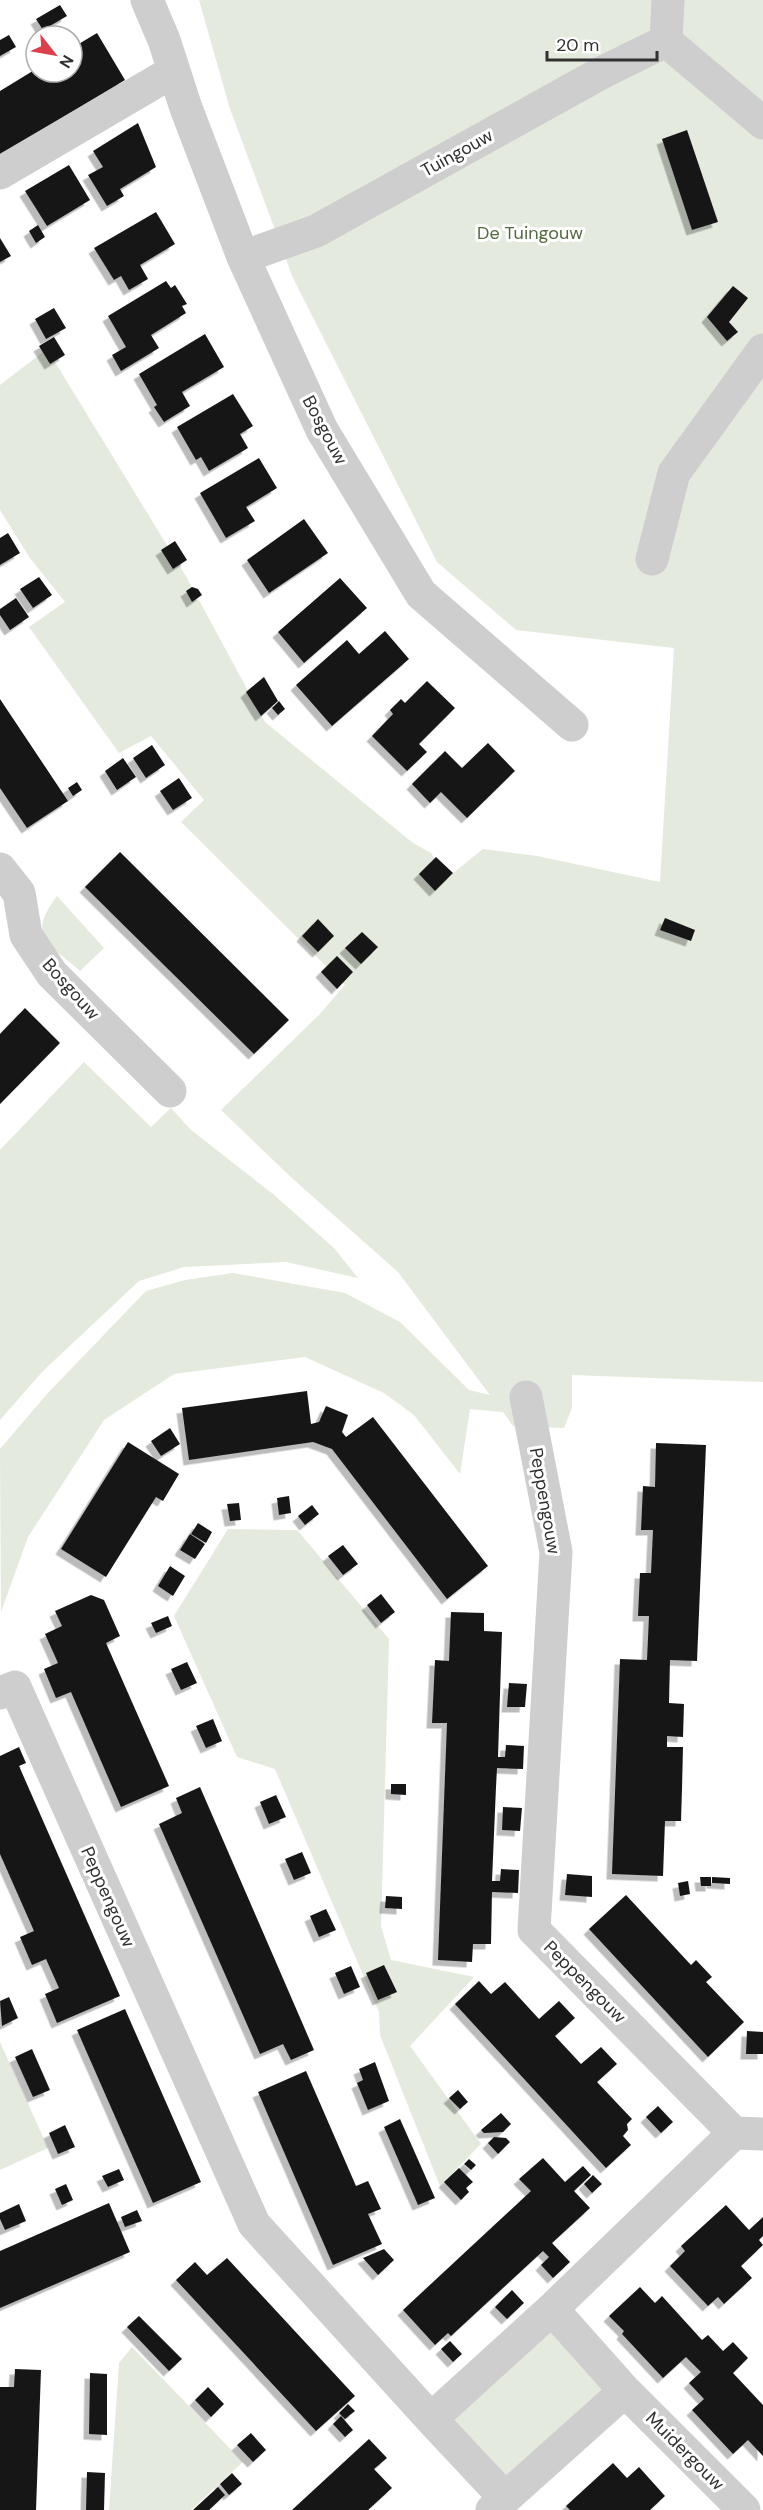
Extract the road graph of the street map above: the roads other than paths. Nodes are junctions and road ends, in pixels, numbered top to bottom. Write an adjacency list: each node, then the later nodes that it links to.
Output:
1 (147, 0): 4 (street, Bosgouw)
2 (668, 0): 3 (street)
3 (666, 41): 5 (street); 7 (street, Tuingouw)
4 (174, 71): 6 (street); 7 (street, Bosgouw)
5 (763, 123)
6 (0, 173)
7 (243, 257): 10 (street, Bosgouw)
8 (763, 350): 9 (street)
9 (652, 559)
10 (572, 725)
11 (0, 869): 12 (street, Bosgouw)
12 (170, 1091)
13 (526, 1397): 15 (street, Peppengouw)
14 (0, 1693): 18 (street, Peppengouw)
15 (749, 2134): 16 (street, Peppengouw)
16 (552, 2309): 17 (street); 18 (street, Peppengouw)
17 (625, 2391): 19 (street); 20 (street, Muidergouw)
18 (431, 2419): 19 (street)
19 (498, 2504)
20 (744, 2510)

